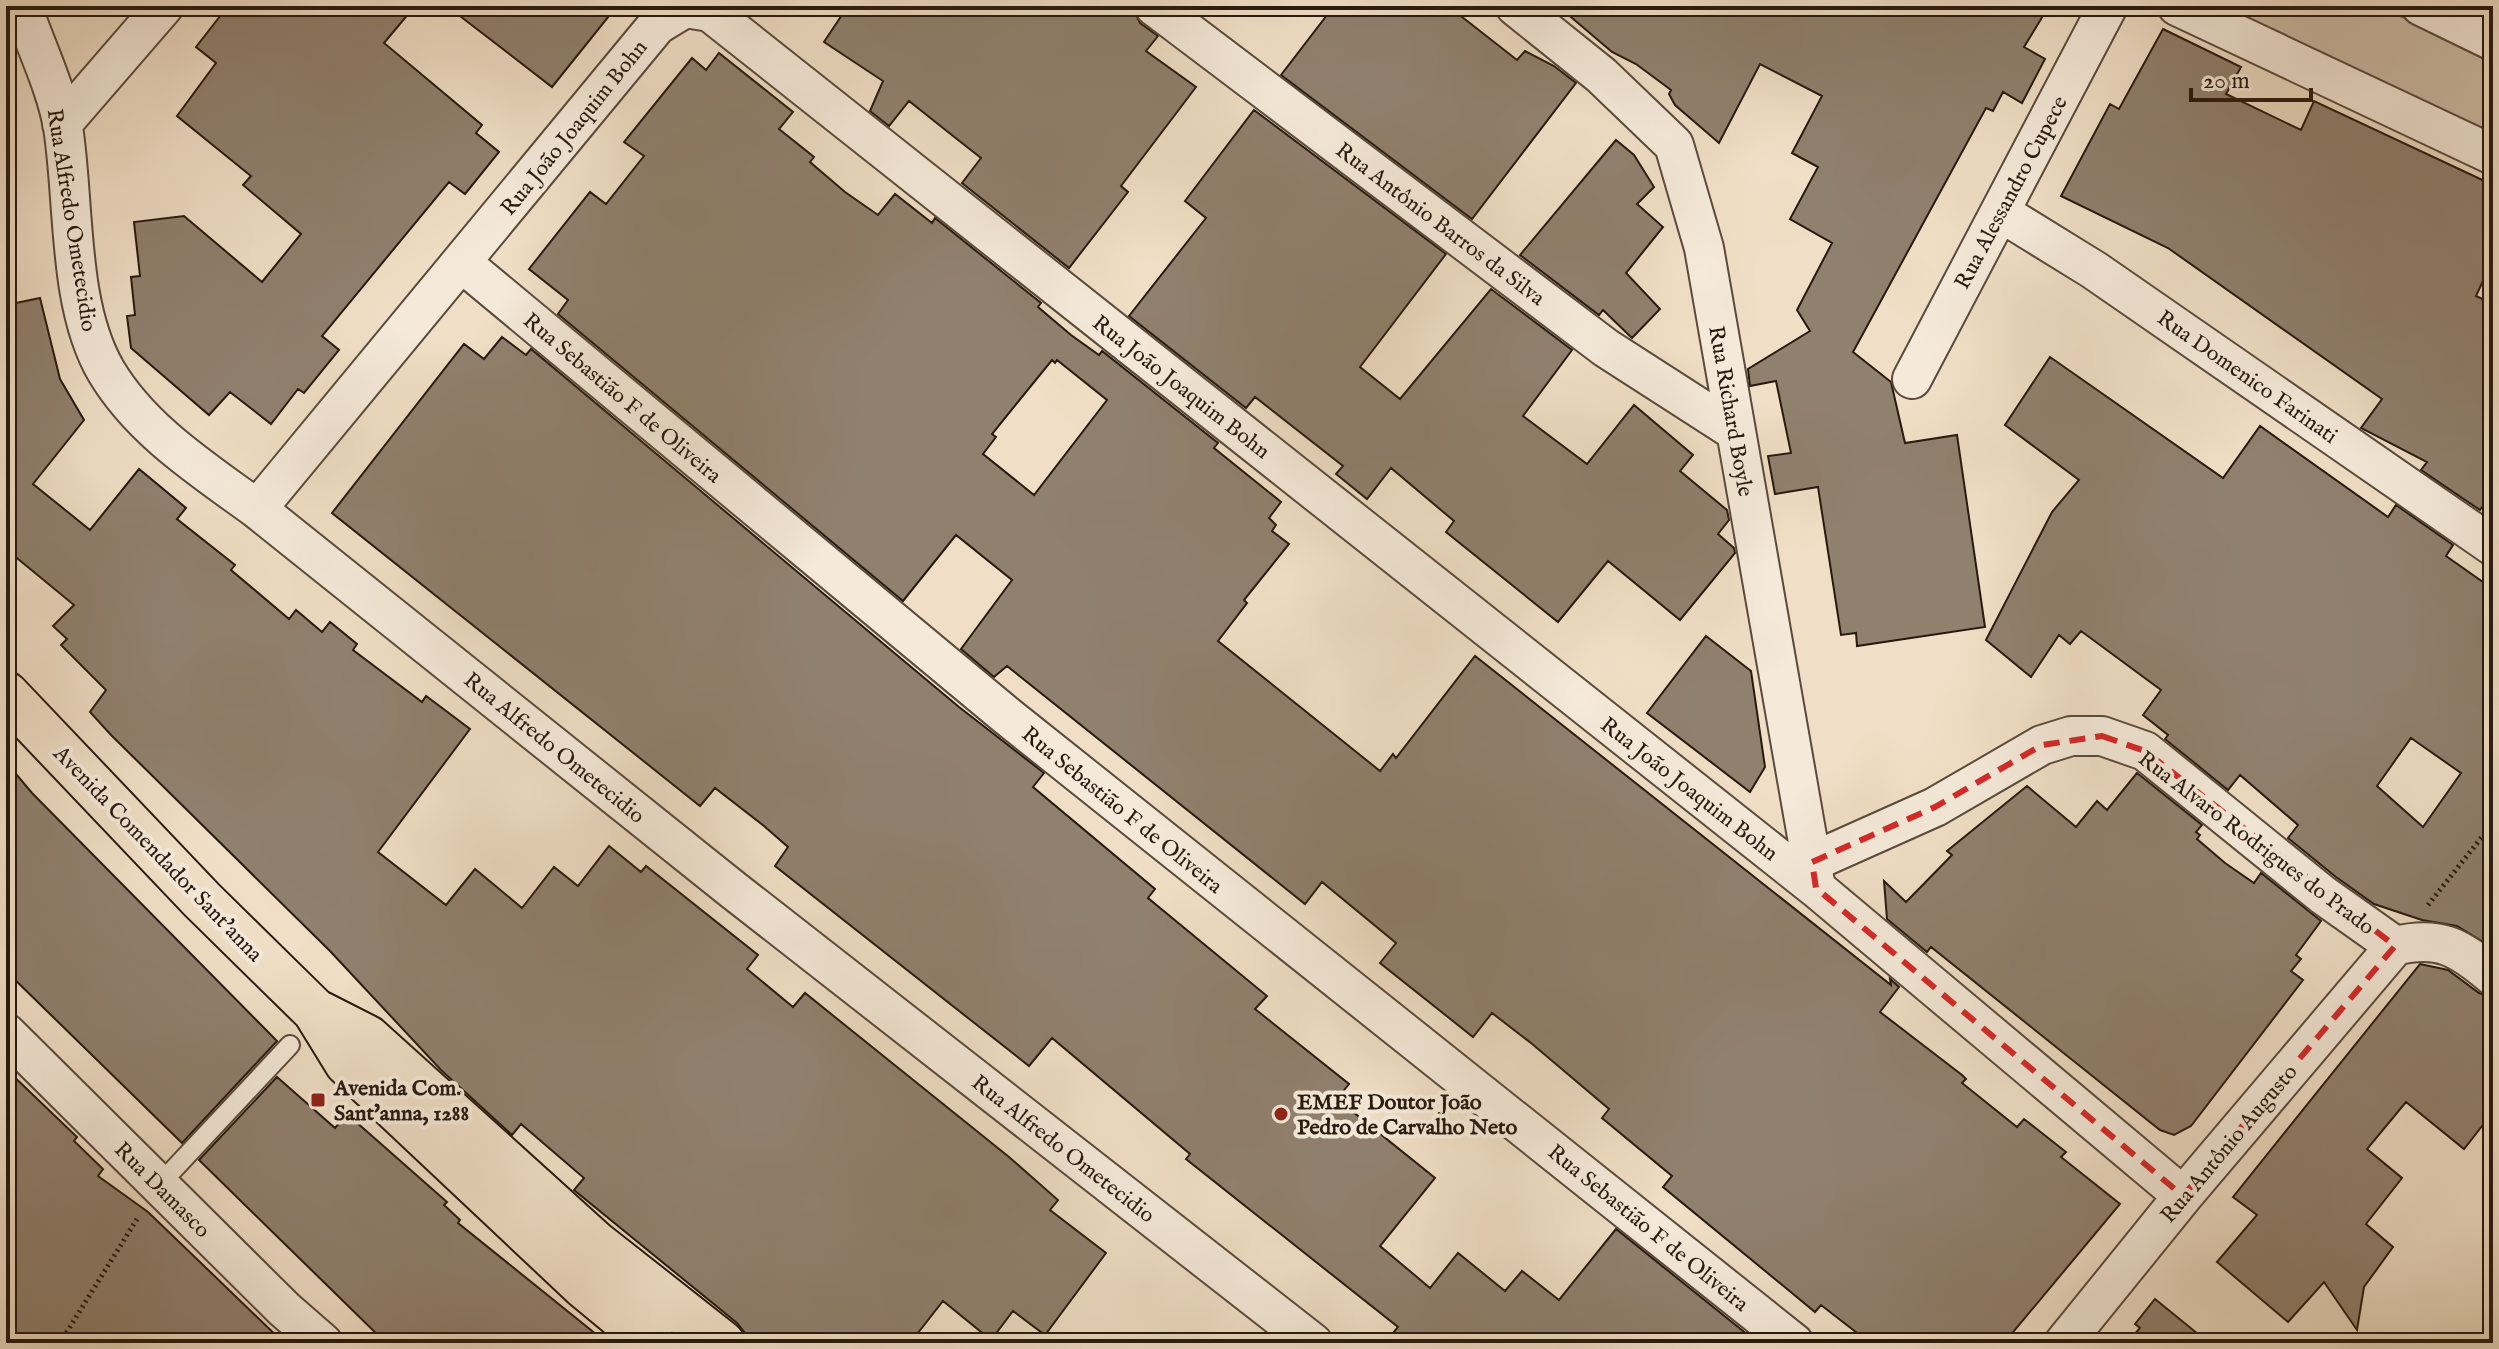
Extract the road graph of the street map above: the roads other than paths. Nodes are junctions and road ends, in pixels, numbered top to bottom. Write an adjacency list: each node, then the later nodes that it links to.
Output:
1 (22, 6): 9 (street, Rua Alfredo Ometecidio)
2 (164, 6): 9 (street)
3 (1154, 6): 14 (street, Rua Antônio Barros da Silva)
4 (1515, 6): 14 (street, Rua Richard Boyle)
5 (2108, 6): 11 (street, Rua Alessandro Cupece)
6 (2177, 6): 10 (street)
7 (2421, 6): 8 (street)
8 (2493, 41)
9 (62, 124): 15 (street, Rua Alfredo Ometecidio)
10 (2493, 155)
11 (2000, 212): 13 (street, Rua Alessandro Cupece); 16 (street, Rua Domenico Farinati)
12 (462, 263): 15 (street, Rua João Joaquim Bohn); 18 (street, Rua João Joaquim Bohn); 30 (street, Rua Sebastião F de Oliveira)
13 (1912, 379)
14 (1735, 431): 18 (street, Rua Richard Boyle)
15 (257, 509): 29 (street, Rua Alfredo Ometecidio)
16 (2493, 546)
17 (6, 694): 21 (main road, Avenida Comendador Sant'anna)
18 (1814, 875): 19 (street, Rua Alvaro Rodrigues do Prado); 25 (street, Rua João Joaquim Bohn)
19 (2395, 946): 20 (street); 25 (street, Rua Antônio Augusto)
20 (2493, 976)
21 (315, 1011): 27 (main road, Avenida Comendador Sant'anna); 28 (main road, Avenida Comendador Sant'anna)
22 (6, 1033): 24 (street, Rua Damasco)
23 (290, 1045): 24 (lane)
24 (159, 1185): 26 (street, Rua Damasco)
25 (2183, 1196): 31 (street, Rua Antônio Augusto)
26 (323, 1343)
27 (653, 1343)
28 (722, 1343)
29 (1313, 1343)
30 (1794, 1343)
31 (2064, 1343)

